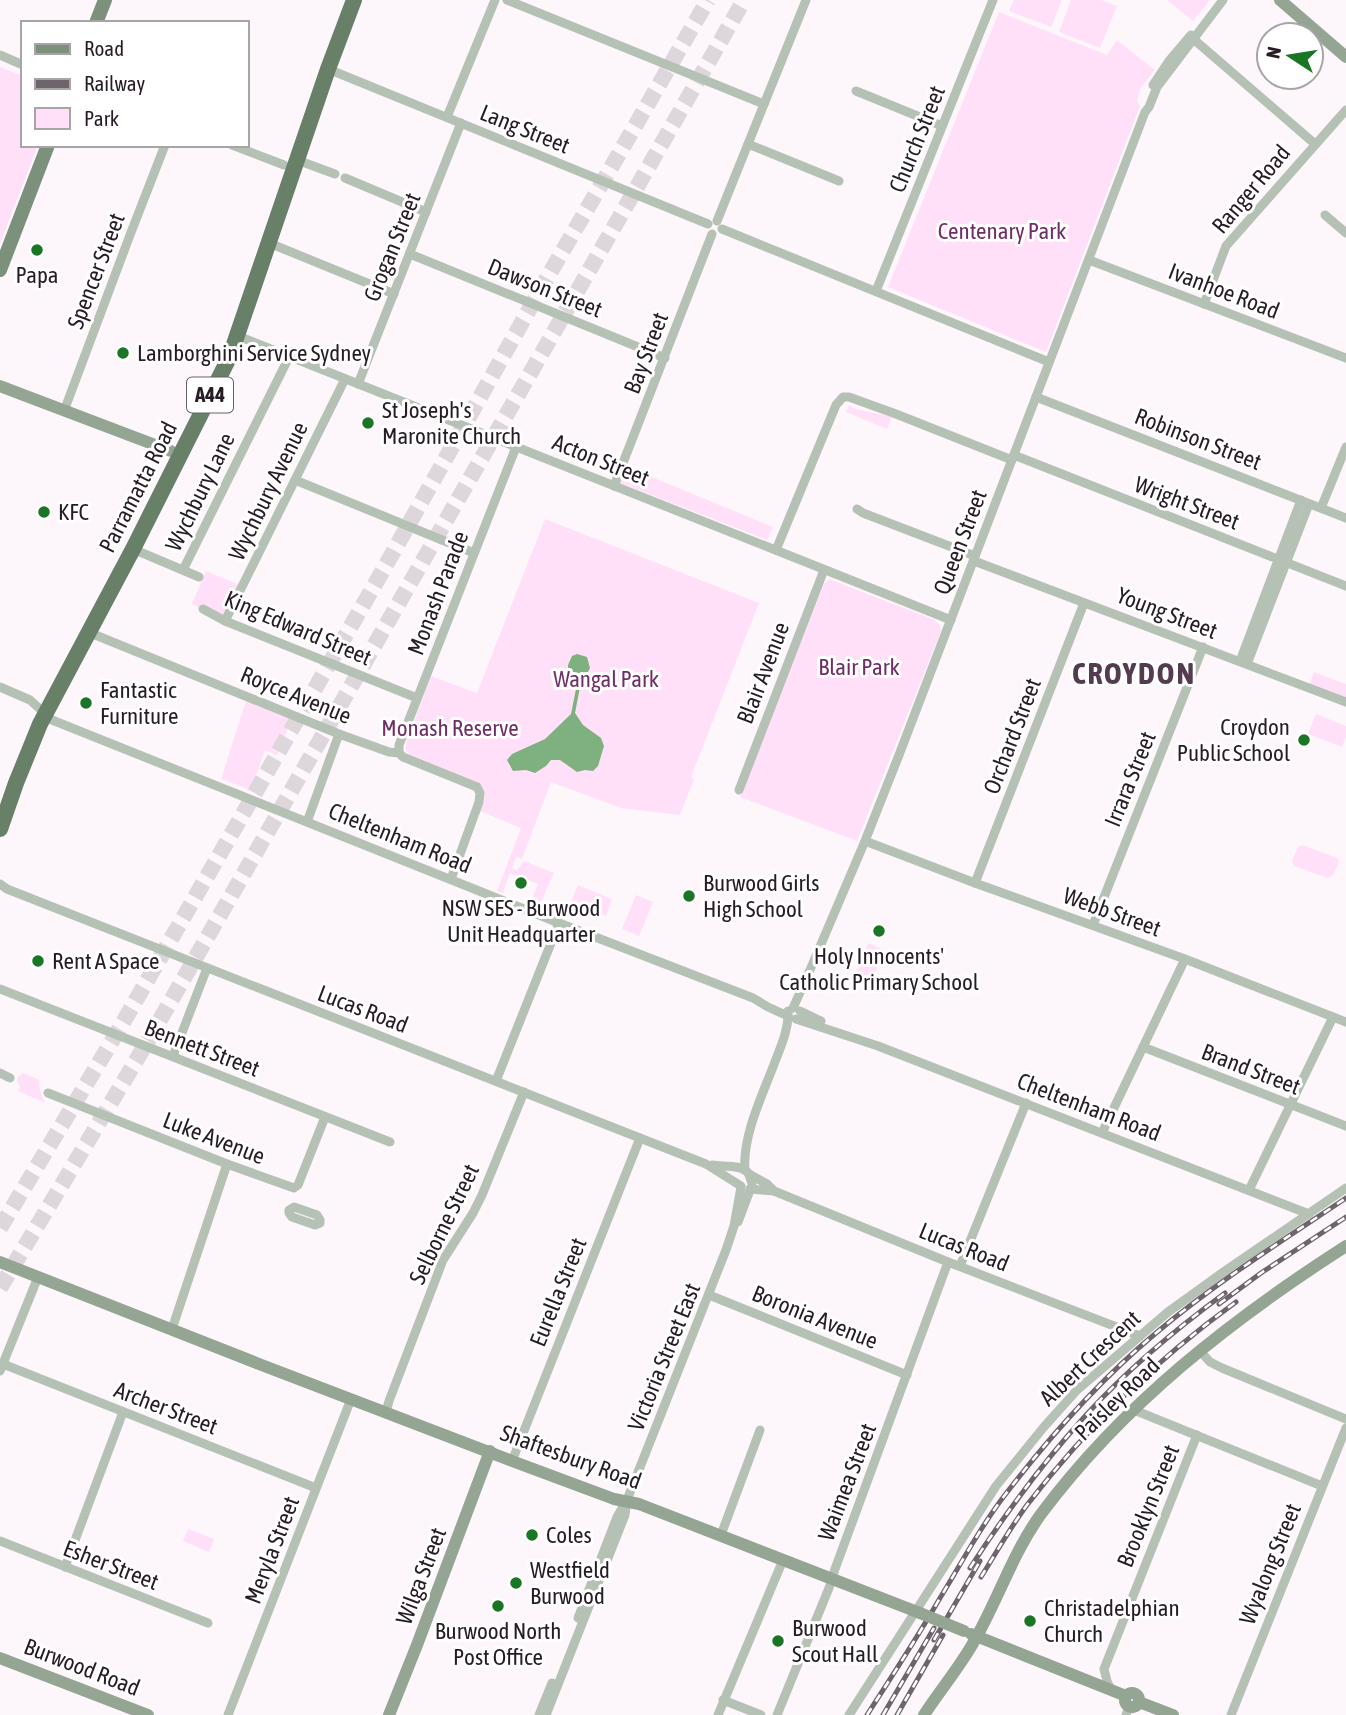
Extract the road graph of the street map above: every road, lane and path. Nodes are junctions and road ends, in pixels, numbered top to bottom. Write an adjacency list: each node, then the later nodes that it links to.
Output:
1 (105, 0): 10 (main road)
2 (342, 0): 27 (highway, Parramatta Road / A44)
3 (354, 0): 15 (highway, Parramatta Road / A44)
4 (495, 0): 19 (street)
5 (507, 0): 17 (street)
6 (806, 0): 17 (street)
7 (993, 0): 21 (street, Church Street)
8 (1221, 0): 11 (street, Queen Street)
9 (1280, 0): 13 (main road)
10 (97, 21)
11 (1192, 38): 23 (street); 37 (street, Queen Street)
12 (0, 55): 14 (street)
13 (1346, 57)
14 (21, 64)
15 (328, 69): 19 (street, Lang Street); 27 (highway, Parramatta Road / A44)
16 (856, 92): 21 (street)
17 (764, 104): 22 (street)
18 (1346, 110): 23 (street, Ranger Road)
19 (447, 117): 20 (street, Lang Street)
20 (461, 123): 31 (street, Grogan Street); 33 (street, Lang Street)
21 (942, 126): 39 (street, Church Street)
22 (748, 144): 30 (street); 33 (street)
23 (1315, 144): 41 (street, Ranger Road)
24 (47, 147): 38 (main road)
25 (164, 147): 51 (street, Spencer Street)
26 (239, 147): 27 (street)
27 (290, 162): 28 (street); 35 (highway, Parramatta Road / A44); 54 (highway, Parramatta Road / A44)
28 (335, 174)
29 (345, 178): 31 (street)
30 (839, 181)
31 (426, 212): 36 (street, Grogan Street)
32 (1325, 215): 34 (street)
33 (715, 224): 39 (street, Lang Street); 44 (street, Bay Street)
34 (1346, 233)
35 (269, 243): 40 (street); 42 (highway, Parramatta Road / A44)
36 (410, 254): 40 (street, Grogan Street); 44 (street, Dawson Street)
37 (1089, 260): 41 (street, Ivanhoe Road); 46 (street, Queen Street)
38 (0, 270)
39 (876, 291): 46 (street, Lang Street)
40 (394, 294): 48 (street, Grogan Street)
41 (1203, 304): 45 (street, Ivanhoe Road)
42 (238, 336): 43 (street, Acton Street); 62 (highway, Parramatta Road / A44)
43 (289, 356): 47 (street, Acton Street); 67 (street, Wychbury Lane)
44 (665, 358): 57 (street, Bay Street)
45 (1346, 358)
46 (1049, 362): 50 (street, Queen Street)
47 (345, 379): 48 (street, Acton Street); 56 (street, Wychbury Avenue)
48 (358, 384): 52 (street, Acton Street)
49 (0, 386): 51 (main road)
50 (1036, 397): 55 (street, Queen Street); 58 (street, Robinson Street)
51 (64, 411): 54 (main road)
52 (516, 447): 57 (street, Acton Street); 64 (street, Monash Parade)
53 (1346, 447): 59 (street)
54 (171, 450): 81 (highway, Parramatta Road / A44)
55 (1013, 457): 63 (street, Wright Street); 65 (street, Queen Street); 66 (street, Wright Street)
56 (295, 480): 64 (street); 74 (street, Wychbury Avenue)
57 (614, 486): 63 (street, Acton Street)
58 (1305, 502): 59 (street, Robinson Street); 66 (street)
59 (1321, 508): 61 (street, Robinson Street)
60 (857, 509): 65 (street, Young Street)
61 (1346, 518)
62 (133, 549): 67 (street, King Edward Street); 75 (highway, Parramatta Road / A44)
63 (776, 551): 68 (street, Acton Street)
64 (474, 553): 79 (street, Monash Parade)
65 (974, 559): 71 (street, Young Street); 73 (street, Queen Street)
66 (1283, 561): 70 (street, Wright Street); 77 (street)
67 (183, 570): 69 (street, King Edward Street)
68 (824, 570): 73 (street, Acton Street); 84 (street, Blair Avenue)
69 (200, 577)
70 (1346, 586)
71 (1083, 603): 76 (street, Young Street); 90 (street, Orchard Street)
72 (203, 609): 74 (street, King Edward Street)
73 (951, 620): 88 (street, Queen Street)
74 (225, 621): 79 (street, King Edward Street)
75 (88, 632): 81 (highway, Parramatta Road / A44); 82 (street, Royce Avenue)
76 (1203, 647): 77 (street, Young Street); 93 (street, Irrara Street)
77 (1244, 663): 80 (street, Young Street)
78 (0, 687): 81 (street, Cheltenham Road)
79 (417, 698): 83 (street, Monash Parade)
80 (1346, 702)
81 (41, 710): 85 (highway, Parramatta Road / A44); 86 (street, Cheltenham Road); 87 (highway, Parramatta Road / A44)
82 (339, 734): 83 (street, Royce Avenue); 86 (street)
83 (399, 753): 89 (street, Royce Avenue)
84 (738, 790)
85 (0, 796)
86 (307, 822): 89 (street, Cheltenham Road)
87 (0, 829)
88 (865, 841): 90 (street, Webb Street); 97 (street, Queen Street)
89 (451, 879): 92 (street, Cheltenham Road)
90 (975, 883): 93 (street, Webb Street)
91 (2, 888): 95 (street, Lucas Road)
92 (559, 923): 97 (street, Cheltenham Road); 102 (street)
93 (1093, 925): 94 (street, Webb Street)
94 (1185, 959): 98 (street, Webb Street); 100 (street)
95 (207, 968): 101 (street); 102 (street, Lucas Road)
96 (0, 989): 101 (street, Bennett Street)
97 (794, 1014): 105 (street, Cheltenham Road); 108 (street, Queen Street)
98 (1333, 1017): 99 (street, Webb Street); 106 (street)
99 (1346, 1022)
100 (1143, 1047): 106 (street, Brand Street); 110 (street)
101 (173, 1056): 107 (street, Bennett Street)
102 (496, 1082): 103 (street, Lucas Road)
103 (524, 1092): 111 (street, Lucas Road); 137 (street, Selborne Street)
104 (48, 1093): 113 (street, Luke Avenue)
105 (1026, 1103): 110 (street, Cheltenham Road); 126 (street)
106 (1290, 1105): 109 (street, Brand Street); 119 (street)
107 (324, 1117): 112 (street, Bennett Street); 116 (street)
108 (751, 1125): 115 (street, Victoria Street East)
109 (1346, 1126)
110 (1102, 1133): 119 (street, Cheltenham Road)
111 (640, 1138): 114 (street, Lucas Road); 143 (street, Eurella Street)
112 (390, 1142)
113 (227, 1164): 116 (street, Luke Avenue); 129 (street)
114 (706, 1164): 115 (street, Lucas Road); 117 (street, Lucas Road)
115 (742, 1171): 117 (street, Victoria Street East); 120 (street, Lucas Road)
116 (294, 1188): 121 (street)
117 (745, 1188): 120 (street, Lucas Road); 128 (street, Victoria Street East)
118 (1346, 1188): 122 (street, Albert Crescent)
119 (1250, 1189): 122 (street, Cheltenham Road)
120 (774, 1191): 125 (street, Lucas Road)
121 (294, 1207)
122 (1309, 1214): 130 (street, Albert Crescent)
123 (1346, 1246): 131 (main road, Paisley Road)
124 (0, 1262): 127 (main road, Shaftesbury Road)
125 (948, 1262): 126 (street, Lucas Road); 133 (street, Waimea Street)
126 (960, 1266): 130 (street, Lucas Road)
127 (38, 1277): 129 (main road, Shaftesbury Road); 132 (street)
128 (709, 1295): 133 (street, Boronia Avenue); 146 (street, Victoria Street East)
129 (172, 1329): 134 (main road, Shaftesbury Road)
130 (1140, 1336): 152 (street, Albert Crescent)
131 (1199, 1350): 135 (main road, Paisley Road); 138 (street)
132 (1, 1368): 136 (street, Archer Street)
133 (907, 1375): 151 (street, Waimea Street)
134 (351, 1399): 137 (main road, Shaftesbury Road); 145 (street, Meryla Street)
135 (1135, 1410): 141 (street); 154 (main road, Paisley Road)
136 (122, 1412): 145 (street, Archer Street); 150 (street)
137 (386, 1412): 142 (main road, Shaftesbury Road)
138 (1346, 1419)
139 (1346, 1429): 144 (street, Wyalong Street)
140 (760, 1430): 147 (street)
141 (1197, 1435): 144 (street); 156 (street, Brooklyn Street)
142 (490, 1451): 143 (main road, Shaftesbury Road); 163 (main road, Wilga Street)
143 (512, 1461): 146 (main road, Shaftesbury Road)
144 (1322, 1486): 172 (street, Wyalong Street)
145 (316, 1488): 162 (street, Meryla Street)
146 (628, 1500): 147 (main road, Shaftesbury Road); 164 (street, Victoria Street East); 165 (street, Victoria Street East)
147 (721, 1535): 149 (main road, Shaftesbury Road)
148 (0, 1541): 150 (street, Esher Street)
149 (783, 1560): 151 (main road, Shaftesbury Road); 159 (street)
150 (65, 1567): 153 (street, Esher Street)
151 (832, 1578): 152 (main road, Shaftesbury Road); 168 (street, Waimea Street)
152 (918, 1612): 154 (main road, Shaftesbury Road, bridge); 169 (street, Albert Crescent)
153 (208, 1623)
154 (971, 1634): 157 (main road, Shaftesbury Road); 170 (main road, Paisley Road)
155 (0, 1658): 161 (main road, Burwood Road)
156 (1104, 1669): 157 (street); 158 (street)
157 (1082, 1679): 158 (main road, Shaftesbury Road)
158 (1111, 1690): 160 (main road, Shaftesbury Road)
159 (723, 1700): 166 (street); 167 (street)
160 (1130, 1705): 171 (main road, Shaftesbury Road)
161 (146, 1715)
162 (228, 1715)
163 (388, 1715)
164 (539, 1715)
165 (546, 1715)
166 (718, 1715)
167 (761, 1715)
168 (777, 1715)
169 (849, 1715)
170 (924, 1715)
171 (1172, 1715)
172 (1231, 1715)

